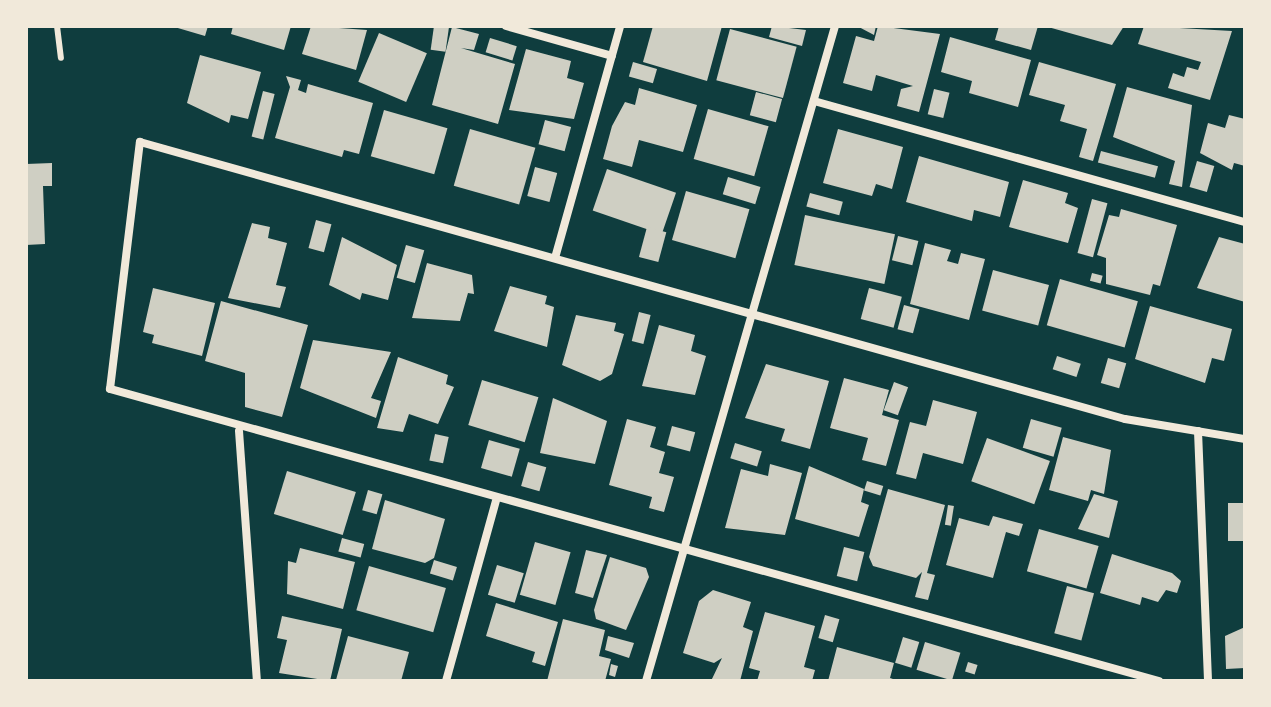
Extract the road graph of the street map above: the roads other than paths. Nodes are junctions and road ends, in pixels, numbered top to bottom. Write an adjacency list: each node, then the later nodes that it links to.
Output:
1 (57, 26): 6 (lane)
2 (506, 26): 5 (street)
3 (620, 26): 5 (street)
4 (835, 26): 7 (street)
5 (612, 56): 9 (street)
6 (61, 58)
7 (814, 101): 8 (street); 10 (street)
8 (1245, 222)
9 (555, 258): 10 (street); 11 (street)
10 (751, 316): 12 (street); 15 (street)
11 (239, 431): 14 (street); 16 (street)
12 (1198, 431): 13 (street); 20 (street)
13 (1245, 439)
14 (496, 501): 15 (street); 17 (street)
15 (681, 553): 18 (street); 19 (street)
16 (257, 681)
17 (446, 681)
18 (646, 681)
19 (1159, 681)
20 (1208, 681)

